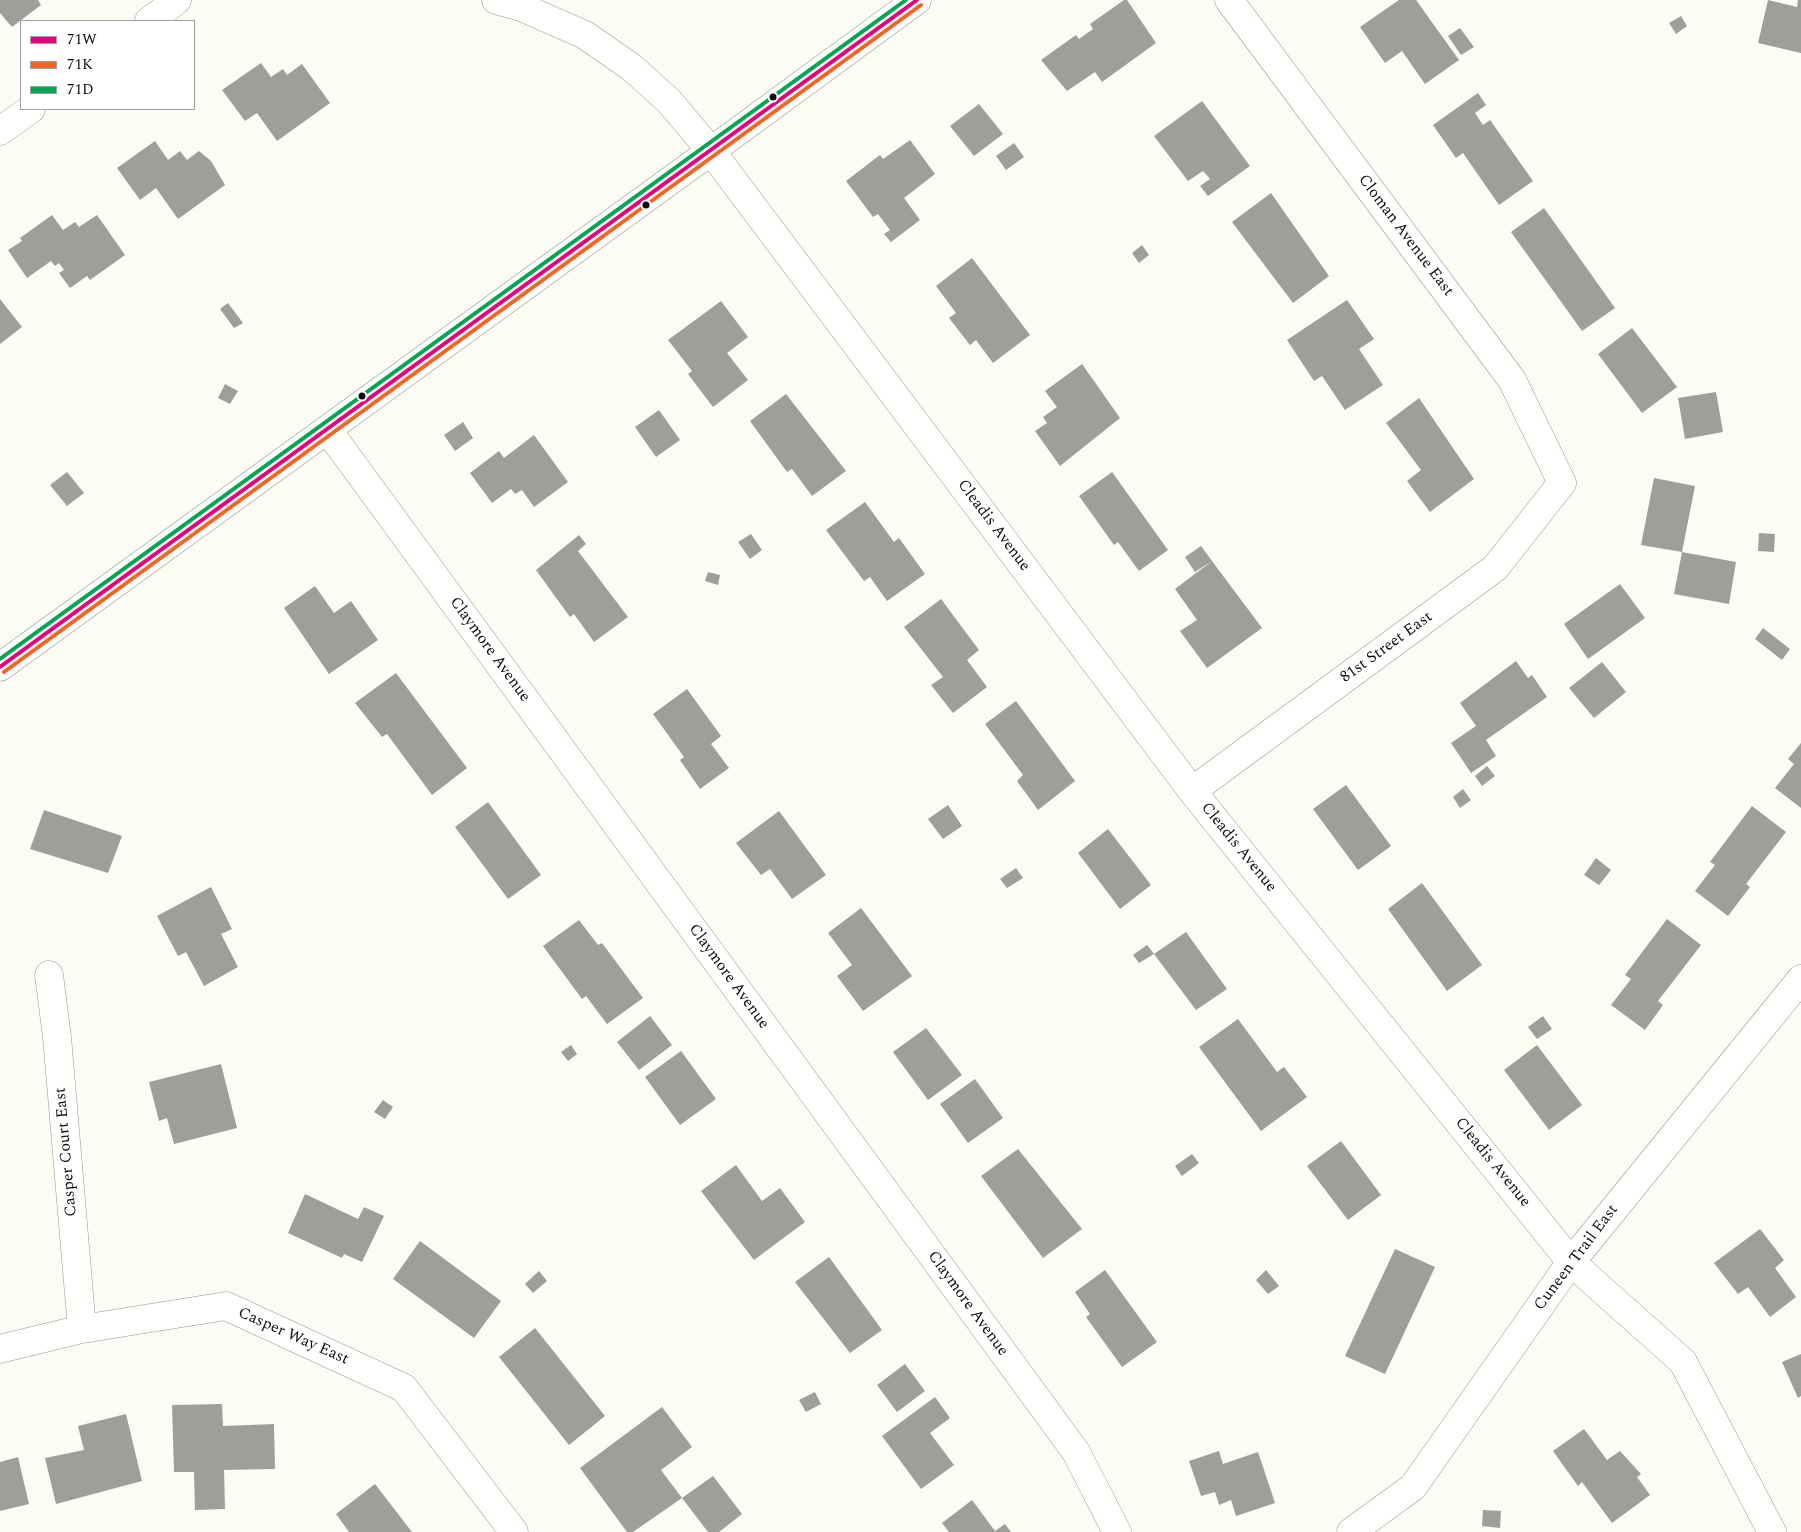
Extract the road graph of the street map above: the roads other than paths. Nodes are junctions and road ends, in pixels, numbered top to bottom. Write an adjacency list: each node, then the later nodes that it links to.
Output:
1 (177, 0): 5 (street)
2 (496, 0): 8 (street, Cleadis Avenue)
3 (916, 0): 8 (street)
4 (1229, 0): 10 (street, Cloman Avenue East)
5 (150, 20)
6 (30, 110): 7 (street)
7 (0, 131)
8 (711, 151): 9 (street); 12 (street, Cleadis Avenue)
9 (327, 430): 11 (street); 19 (street, Claymore Avenue)
10 (1562, 483): 12 (street, 81st Street East)
11 (0, 667)
12 (1192, 792): 15 (street, Cleadis Avenue)
13 (49, 975): 16 (street, Casper Court East)
14 (1801, 979): 15 (street, Cuneen Trail East)
15 (1571, 1262): 20 (street, Cuneen Trail East); 21 (street, Cleadis Avenue)
16 (82, 1329): 17 (street, Casper Way East); 18 (street, Casper Way East)
17 (0, 1349)
18 (514, 1532)
19 (1117, 1532)
20 (1352, 1532)
21 (1772, 1532)

